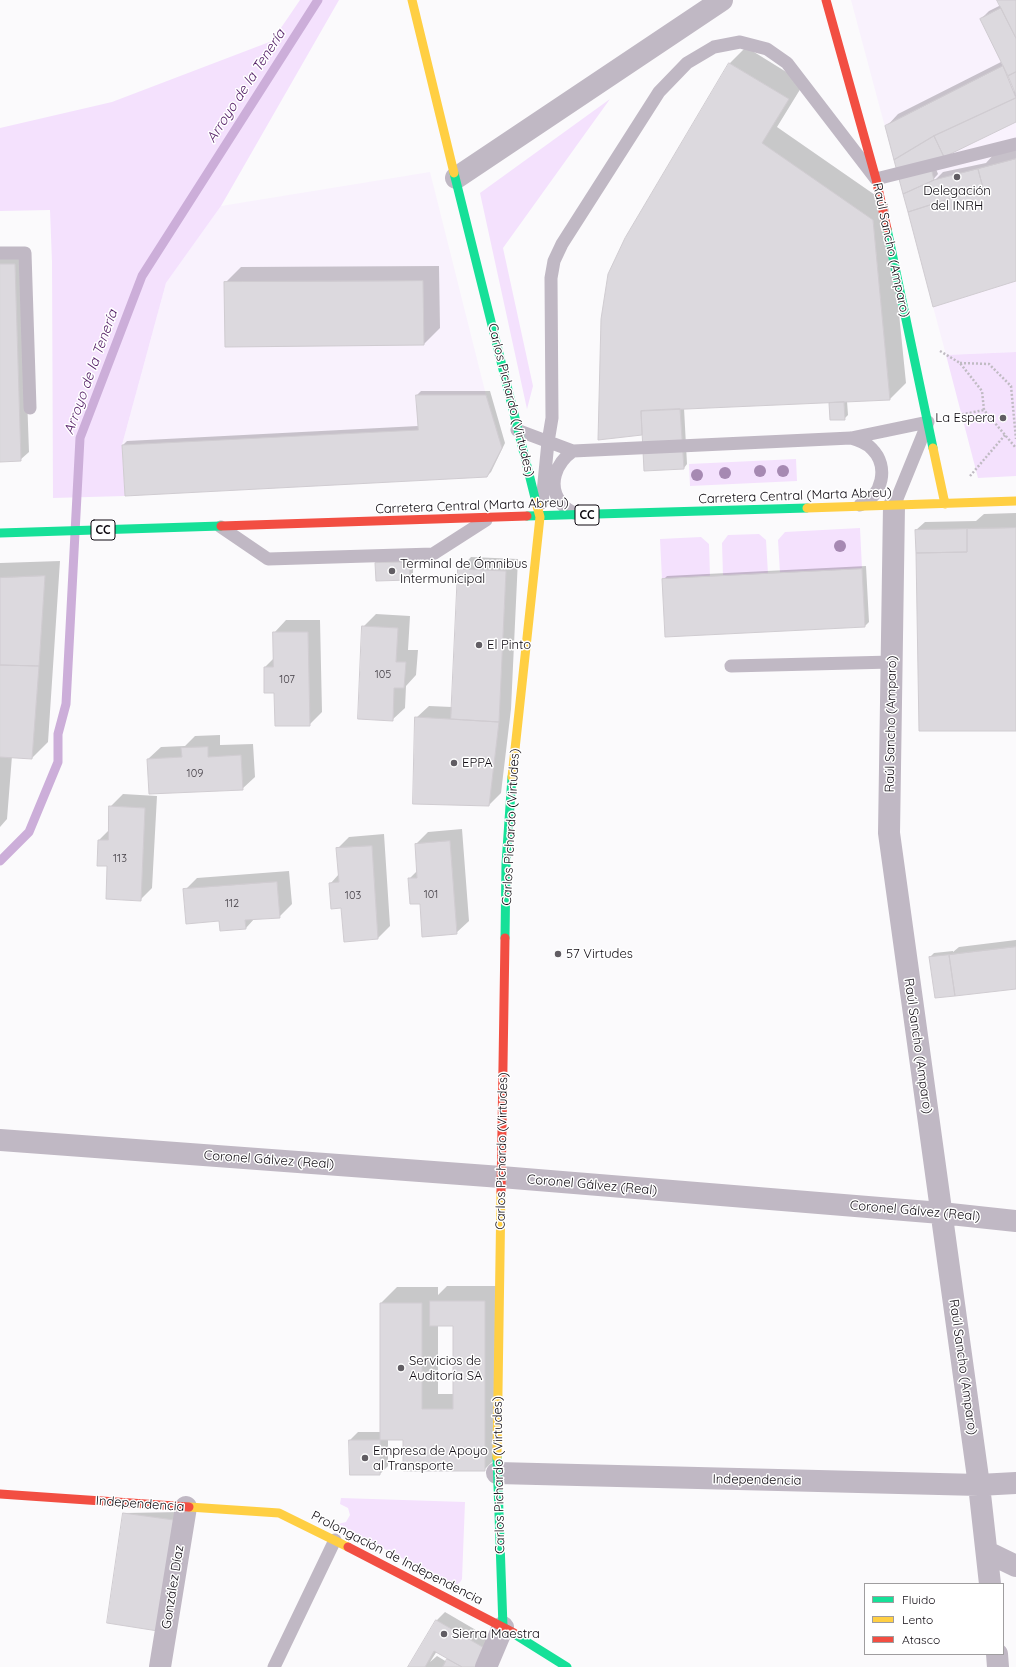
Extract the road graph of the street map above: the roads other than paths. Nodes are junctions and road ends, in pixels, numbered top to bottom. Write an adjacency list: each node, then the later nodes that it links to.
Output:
1 (412, 0): 5 (street, Carlos Pichardo (Virtudes))
2 (722, 0): 5 (street)
3 (826, 0): 6 (street, Raúl Sancho (Amparo))
4 (1016, 144): 6 (lane)
5 (456, 178): 10 (street, Carlos Pichardo (Virtudes))
6 (876, 179): 9 (street, Raúl Sancho (Amparo)); 12 (lane)
7 (0, 253): 8 (lane)
8 (30, 408)
9 (928, 422): 11 (lane); 15 (street, Raúl Sancho (Amparo)); 16 (lane)
10 (517, 430): 12 (lane); 19 (street, Carlos Pichardo (Virtudes))
11 (851, 438): 13 (lane); 17 (lane)
12 (548, 442): 13 (lane); 19 (lane)
13 (573, 451): 18 (lane)
14 (1016, 502): 15 (street, Carretera Central (Marta Abreu) / CC)
15 (945, 504): 16 (street, Carretera Central (Marta Abreu) / CC)
16 (894, 506): 17 (street, Carretera Central (Marta Abreu) / CC); 23 (street, Raúl Sancho (Amparo))
17 (850, 507): 18 (street, Carretera Central (Marta Abreu) / CC)
18 (584, 515): 19 (street, Carretera Central (Marta Abreu) / CC)
19 (540, 517): 20 (street, Carretera Central (Marta Abreu) / CC); 26 (street, Carlos Pichardo (Virtudes))
20 (488, 518): 21 (street, Carretera Central (Marta Abreu) / CC); 21 (lane)
21 (219, 526): 22 (street, Carretera Central (Marta Abreu) / CC)
22 (0, 533)
23 (892, 662): 24 (lane); 27 (street, Raúl Sancho (Amparo))
24 (731, 666)
25 (0, 1140): 26 (street, Coronel Gálvez (Real))
26 (502, 1177): 27 (street, Coronel Gálvez (Real)); 29 (street, Carlos Pichardo (Virtudes))
27 (941, 1213): 28 (street, Coronel Gálvez (Real)); 31 (street, Raúl Sancho (Amparo))
28 (1016, 1221)
29 (497, 1473): 31 (street, Independencia); 39 (street, Carlos Pichardo (Virtudes))
30 (1016, 1483): 31 (street, Independencia)
31 (979, 1486): 36 (street, Raúl Sancho (Amparo))
32 (0, 1494): 33 (street, Independencia)
33 (186, 1507): 34 (street, Independencia); 42 (street, González Díaz)
34 (279, 1513): 35 (street, Prolongación de Independencia)
35 (335, 1540): 39 (street, Prolongación de Independencia); 43 (lane)
36 (987, 1552): 37 (street); 38 (street, Raúl Sancho (Amparo))
37 (1016, 1566)
38 (990, 1583)
39 (503, 1627): 41 (street, Prolongación de Independencia); 44 (street, Carlos Pichardo (Virtudes))
40 (997, 1655): 45 (street)
41 (569, 1664)
42 (160, 1667)
43 (274, 1667)
44 (486, 1667)
45 (998, 1667)

